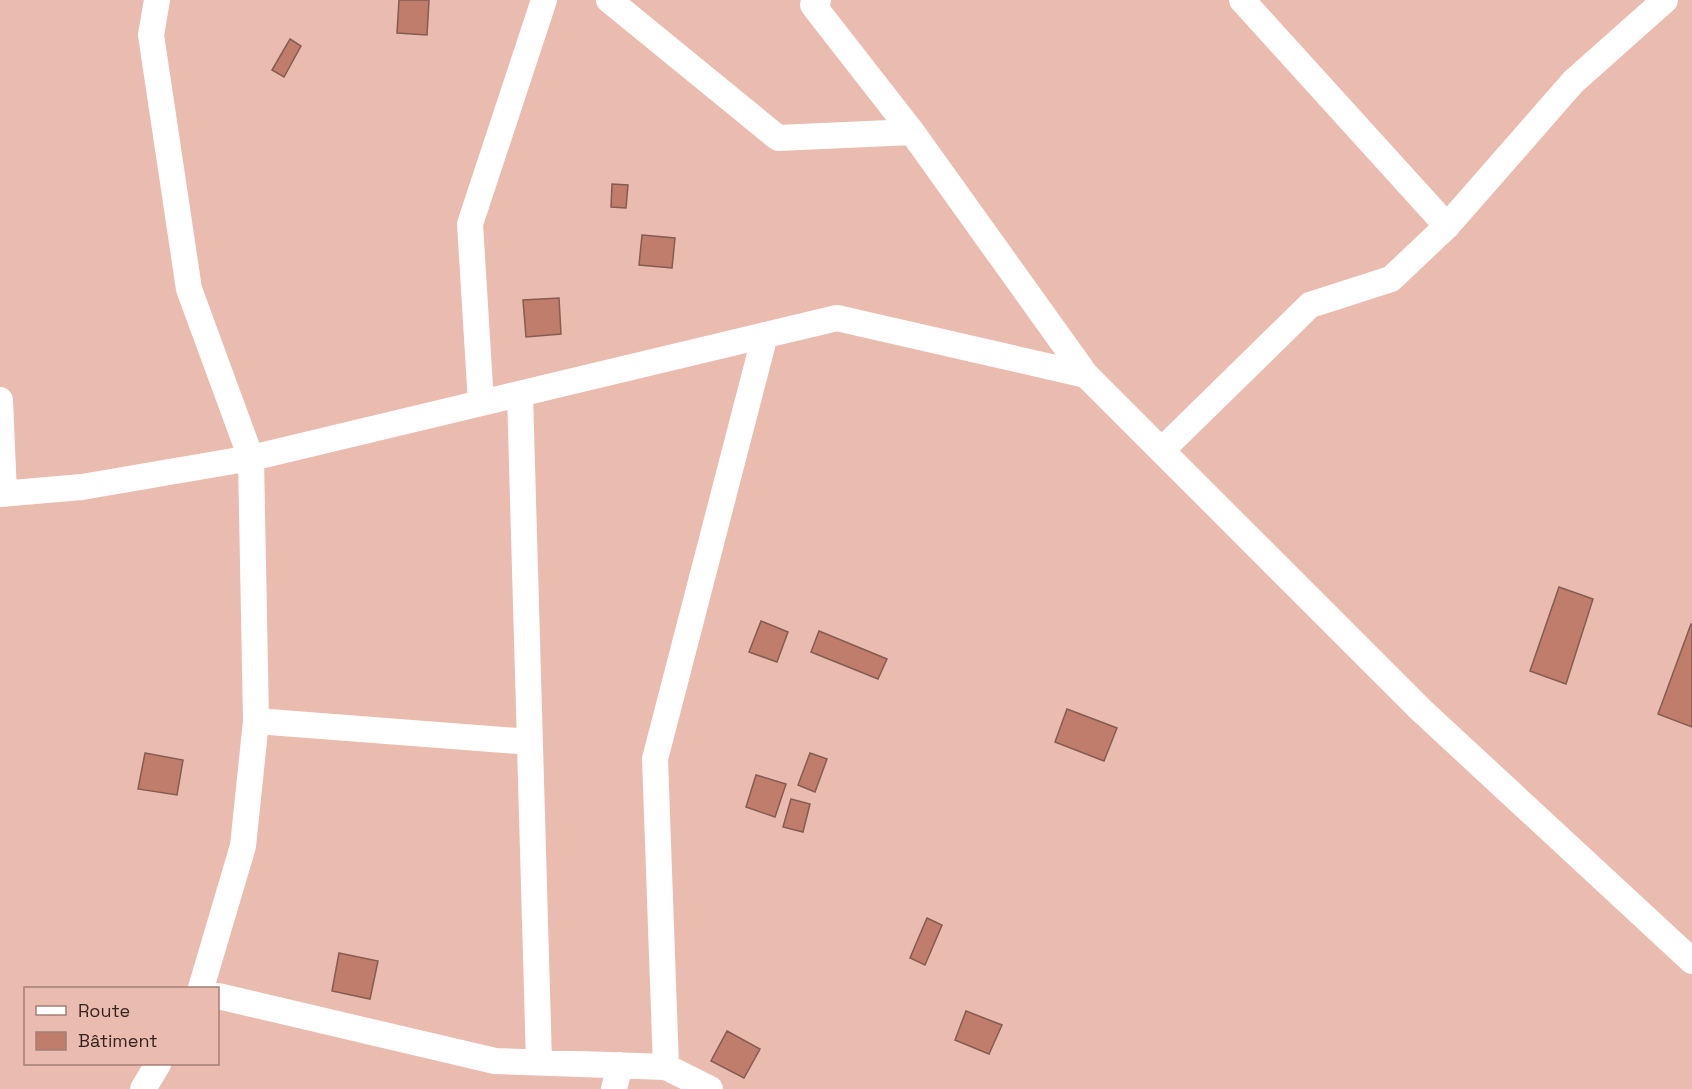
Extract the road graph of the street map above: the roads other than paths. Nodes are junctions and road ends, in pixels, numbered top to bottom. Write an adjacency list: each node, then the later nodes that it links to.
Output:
1 (157, 0): 15 (street)
2 (544, 0): 13 (street)
3 (609, 0): 7 (street)
4 (818, 0): 7 (street)
5 (1242, 0): 8 (street)
6 (1664, 0): 8 (street)
7 (912, 132): 10 (street)
8 (1447, 226): 14 (street)
9 (765, 335): 10 (street); 11 (street); 24 (street)
10 (1086, 375): 14 (street)
11 (520, 394): 13 (street); 18 (street)
12 (0, 400): 16 (street)
13 (481, 403): 15 (street)
14 (1162, 450): 19 (street)
15 (251, 458): 16 (street); 17 (street)
16 (2, 493)
17 (256, 721): 18 (street); 20 (street)
18 (530, 742): 22 (street)
19 (1692, 960)
20 (201, 987)
21 (219, 996): 22 (street)
22 (539, 1062): 25 (street)
23 (157, 1065): 26 (street)
24 (666, 1067): 25 (street); 27 (street)
25 (617, 1077)
26 (143, 1089)
27 (710, 1089)

